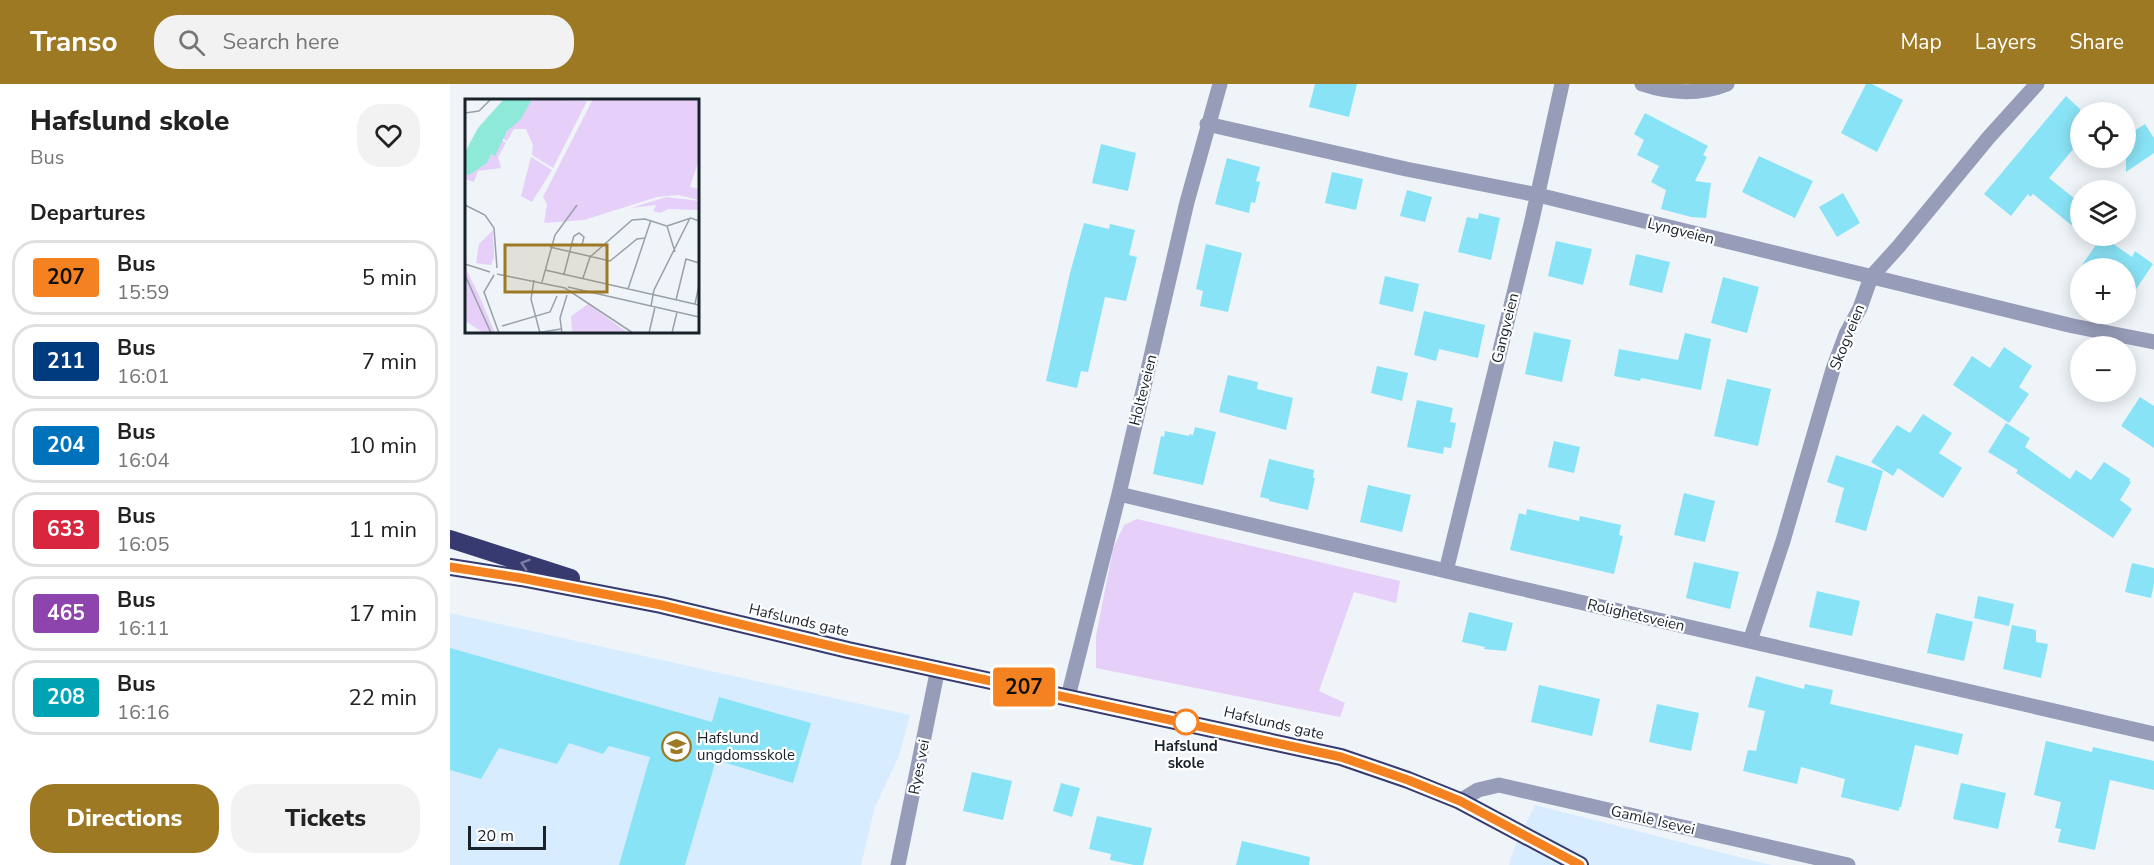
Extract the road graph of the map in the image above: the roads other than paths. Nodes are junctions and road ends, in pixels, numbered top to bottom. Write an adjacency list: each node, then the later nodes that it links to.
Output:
1 (1220, 84): 6 (street, Holteveien)
2 (1562, 84): 7 (street, Gangveien)
3 (1642, 84): 4 (street)
4 (1727, 84)
5 (2037, 84): 8 (street, Skogveien)
6 (1208, 124): 7 (street, Lyngveien); 10 (street, Holteveien)
7 (1538, 195): 8 (street, Lyngveien); 13 (street, Gangveien)
8 (1871, 277): 9 (street, Lyngveien); 15 (street, Skogveien)
9 (2154, 342)
10 (1119, 494): 13 (street, Rolighetsveien); 17 (street, Holteveien)
11 (450, 540): 14 (highway, Hafslunds gate, one-way to 11)
12 (450, 567): 14 (highway, Hafslunds gate)
13 (1446, 571): 15 (street, Rolighetsveien)
14 (661, 605): 16 (highway, Hafslunds gate)
15 (1750, 641): 18 (street, Rolighetsveien)
16 (938, 668): 17 (highway, Hafslunds gate); 20 (street, Ryes vei)
17 (1068, 697): 19 (highway, Hafslunds gate)
18 (2154, 734)
19 (1460, 801): 21 (highway, Hafslunds gate); 22 (street, Gamle Isevei)
20 (898, 865)
21 (1580, 865)
22 (1848, 865)

